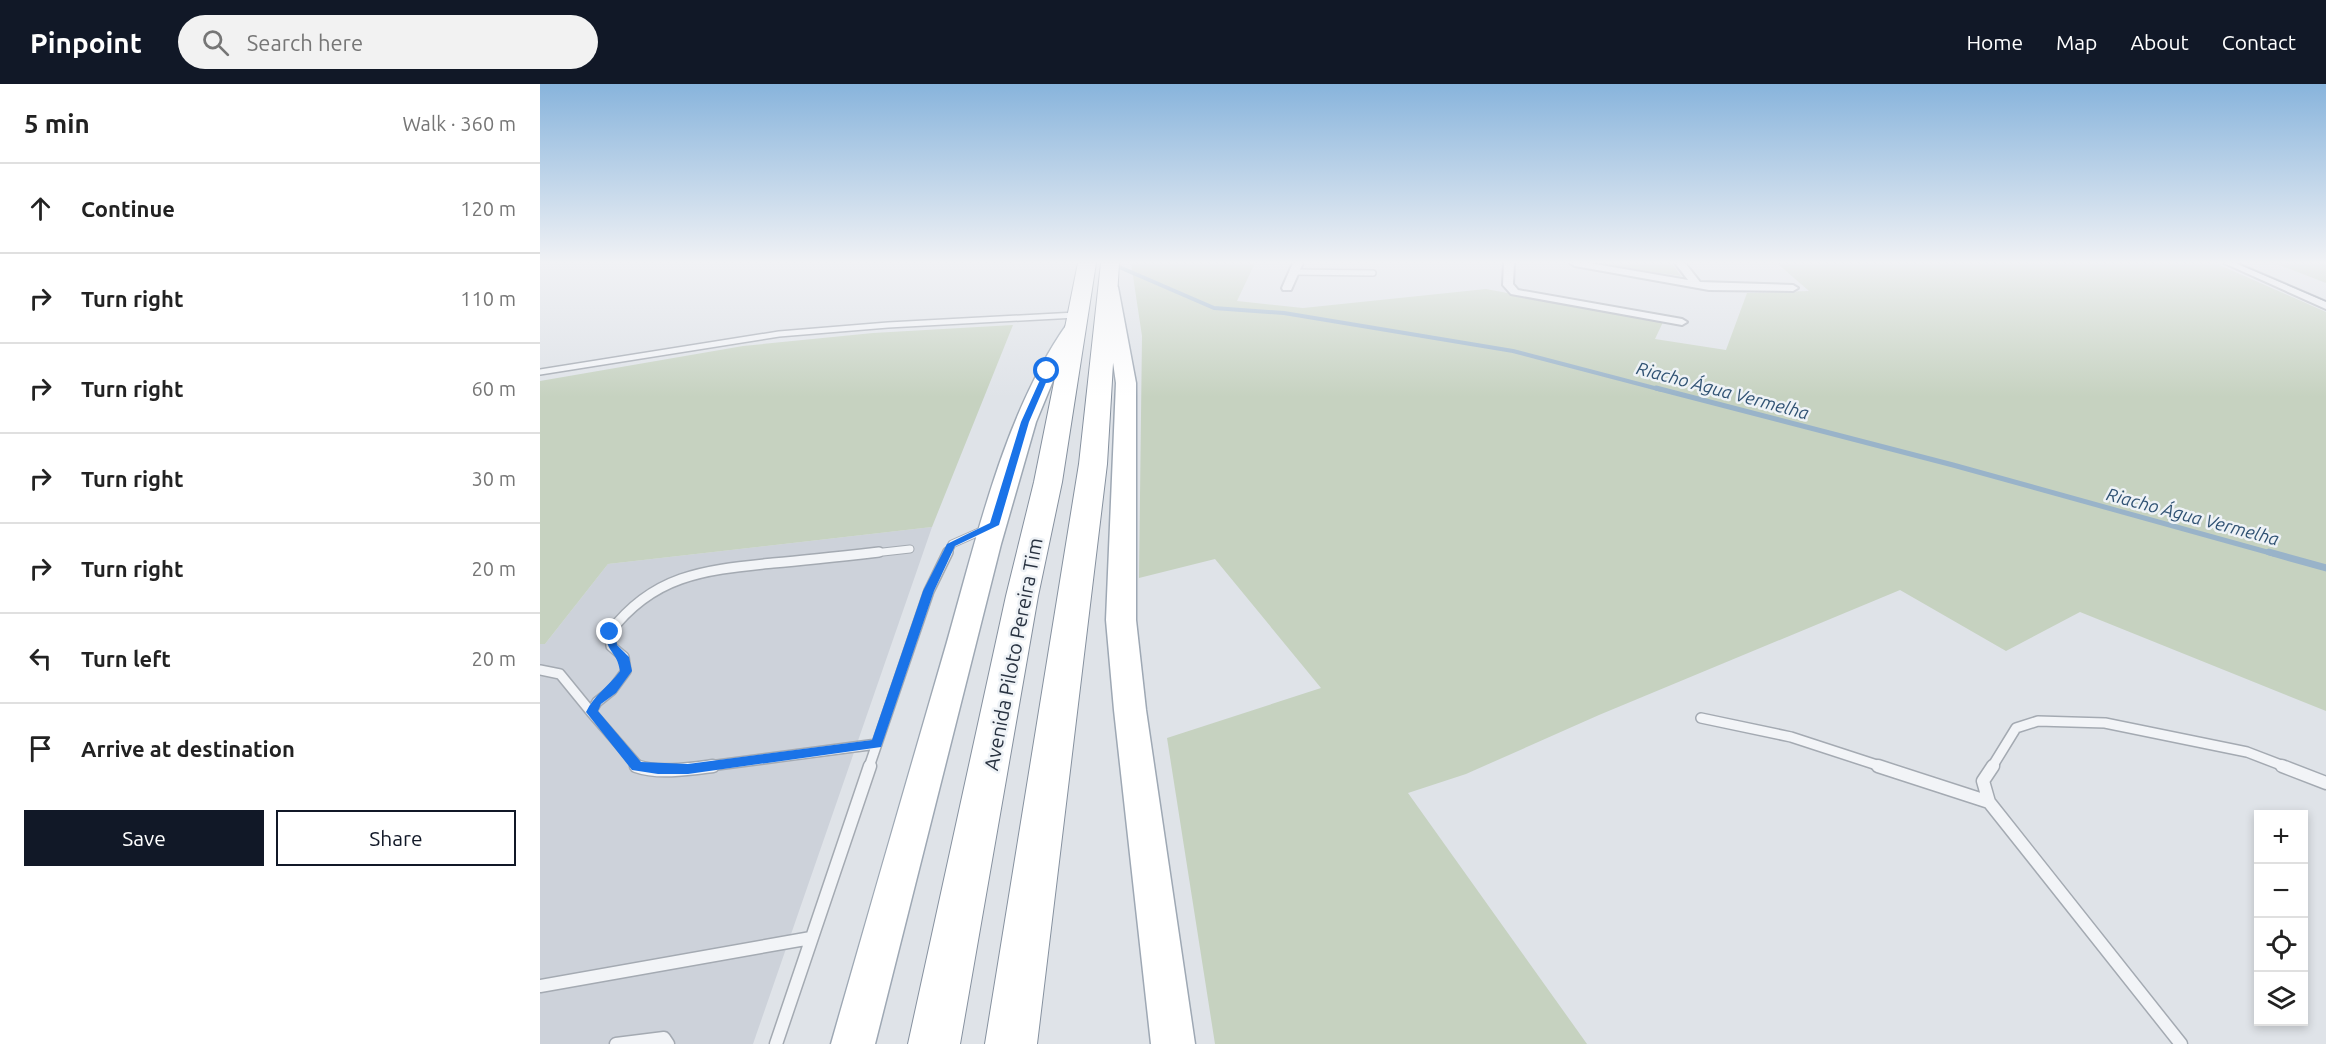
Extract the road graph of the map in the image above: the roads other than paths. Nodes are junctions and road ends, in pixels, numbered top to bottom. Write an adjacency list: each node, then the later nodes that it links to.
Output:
1 (1083, 308): 5 (highway, Avenida Piloto Pereira Tim)
2 (1102, 308): 23 (highway)
3 (1111, 308): 24 (main road)
4 (1603, 308): 6 (street)
5 (1075, 322): 7 (lane); 8 (main road); 22 (highway, Avenida Piloto Pereira Tim)
6 (1682, 322)
7 (540, 372)
8 (994, 525): 13 (lane); 21 (main road)
9 (910, 549): 11 (lane)
10 (540, 670): 11 (lane)
11 (591, 712): 13 (lane)
12 (1701, 718): 15 (lane)
13 (877, 744): 16 (lane)
14 (2326, 783): 15 (lane)
15 (1989, 802): 25 (lane)
16 (811, 938): 17 (lane); 20 (lane)
17 (540, 986)
18 (616, 1044): 19 (lane)
19 (668, 1044)
20 (776, 1044)
21 (853, 1044)
22 (934, 1044)
23 (1011, 1044)
24 (1173, 1044)
25 (2181, 1044)

